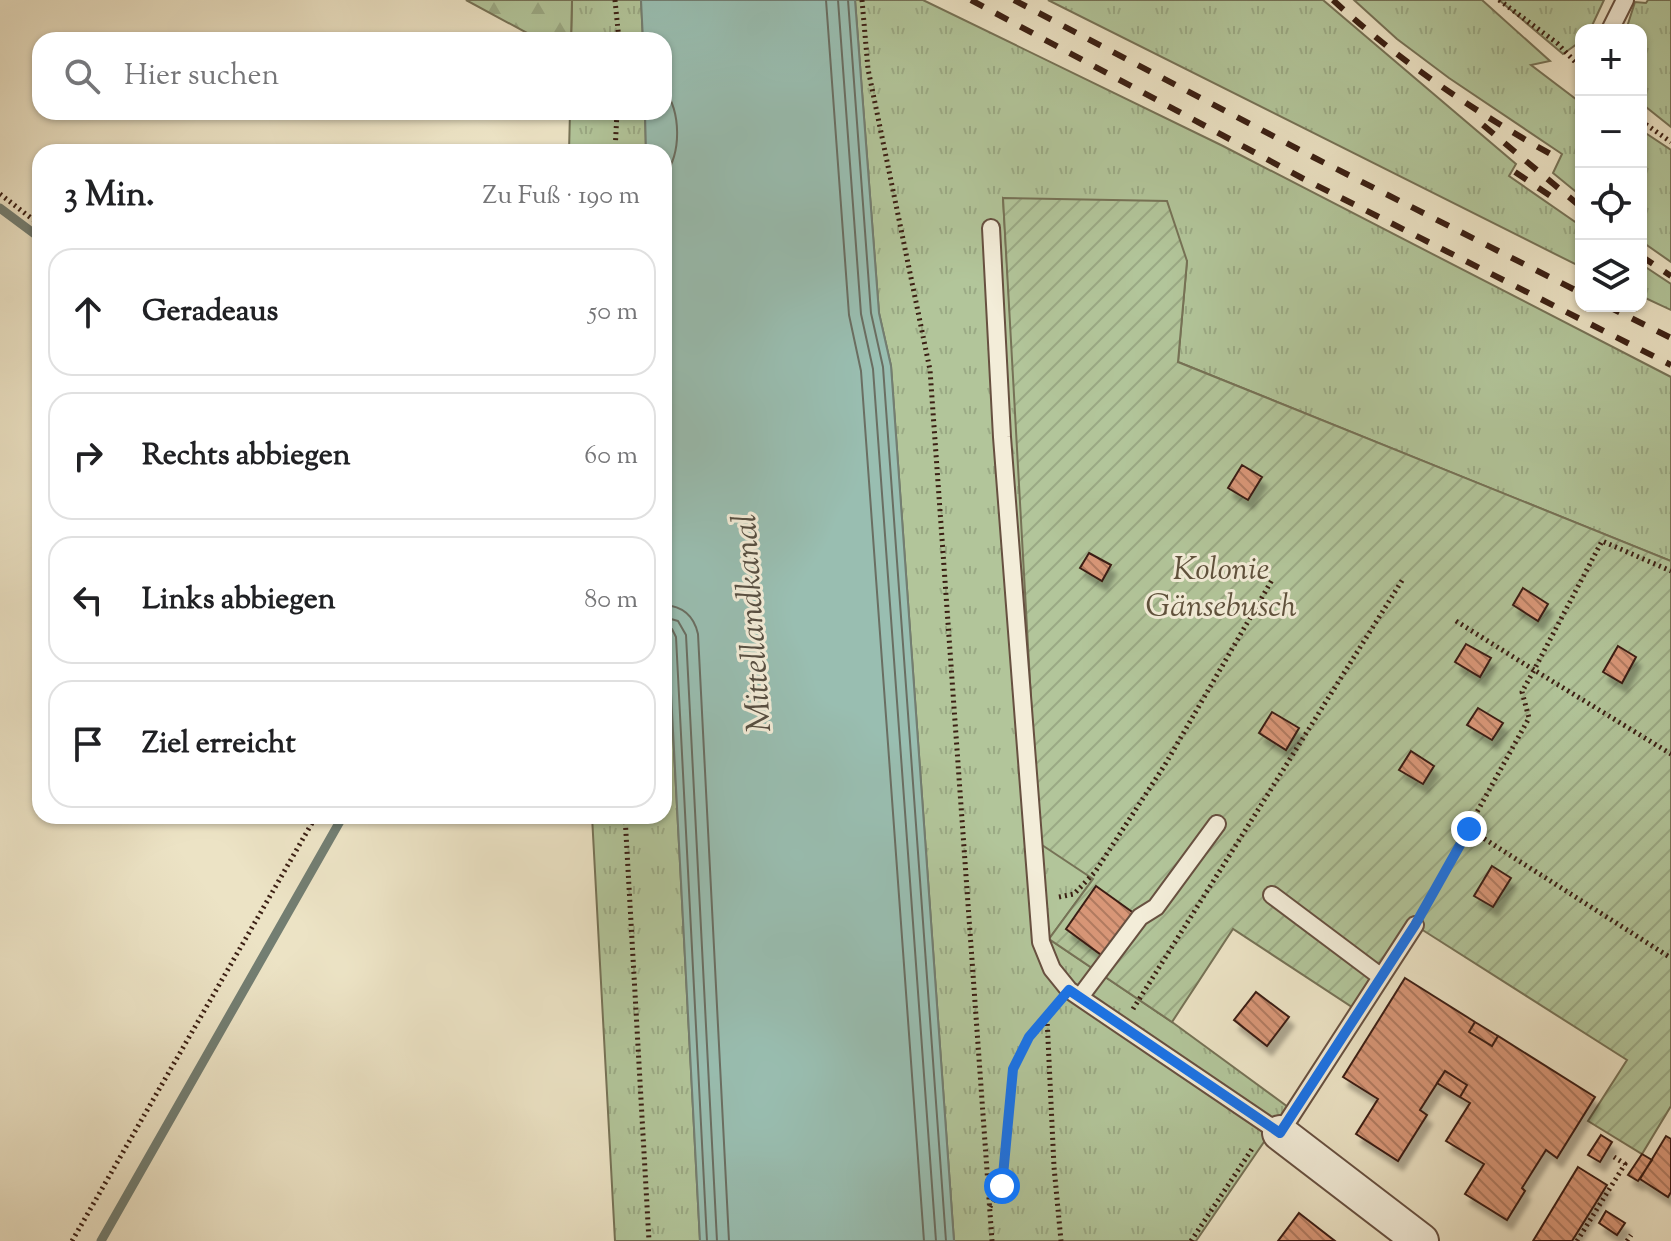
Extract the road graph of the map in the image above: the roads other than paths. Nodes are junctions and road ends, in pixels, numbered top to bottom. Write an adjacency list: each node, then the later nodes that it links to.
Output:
1 (1625, 0): 2 (lane)
2 (1613, 24)
3 (991, 228): 8 (lane)
4 (1217, 824): 8 (lane)
5 (1272, 895): 7 (lane)
6 (1415, 925): 7 (lane)
7 (1380, 976): 9 (lane)
8 (1074, 994): 9 (lane)
9 (1274, 1129): 10 (street)
10 (1421, 1241)

